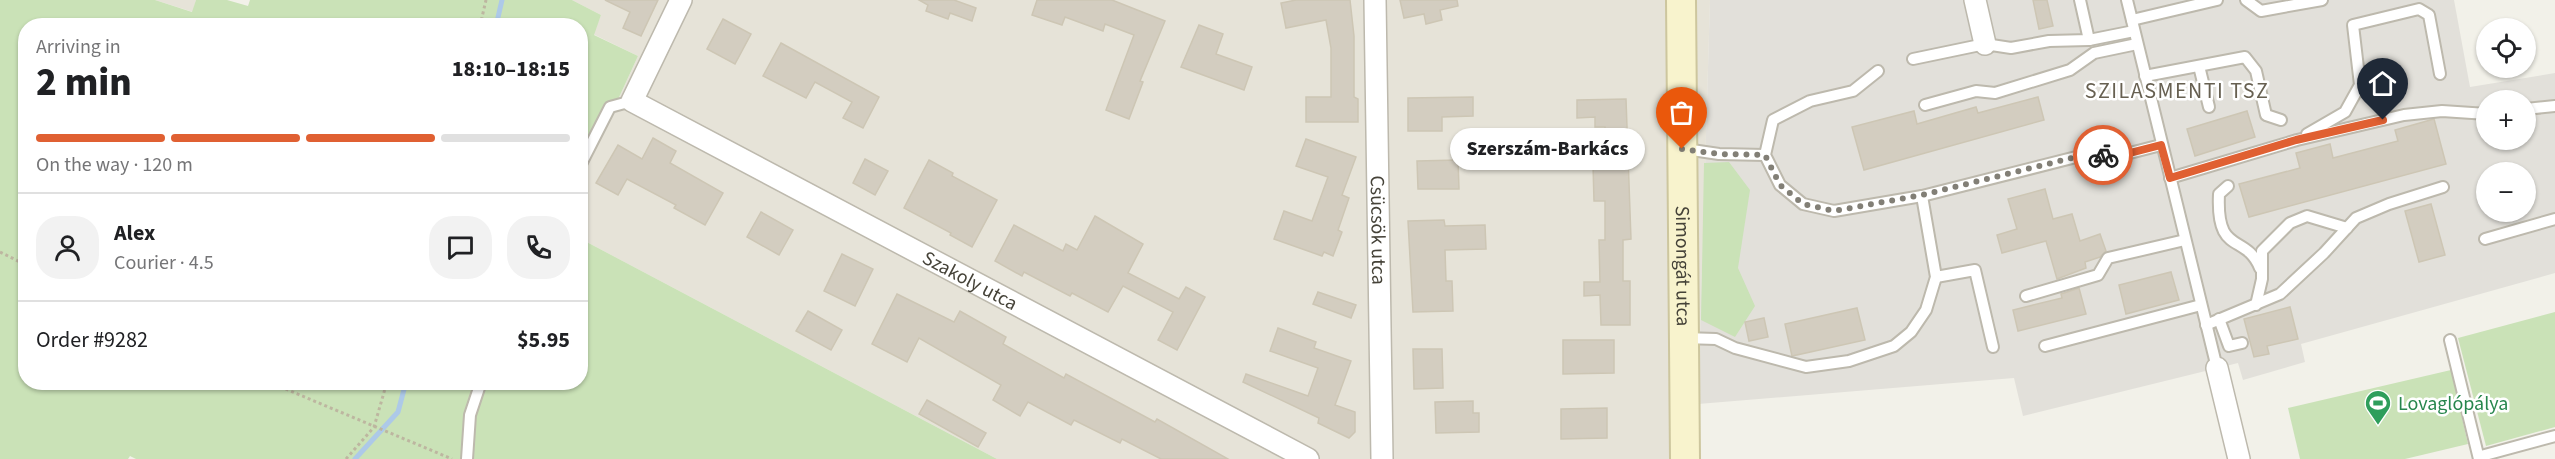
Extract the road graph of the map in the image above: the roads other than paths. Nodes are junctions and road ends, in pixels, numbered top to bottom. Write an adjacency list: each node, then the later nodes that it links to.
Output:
1 (681, 0): 21 (street)
2 (1375, 0): 59 (street, Csücsök utca)
3 (1681, 0): 30 (main road, Simongát utca)
4 (1975, 0): 14 (street)
5 (2080, 0): 13 (lane)
6 (2127, 0): 12 (lane)
7 (2217, 0): 10 (lane)
8 (2246, 0): 9 (lane)
9 (2322, 0)
10 (2199, 2): 11 (lane)
11 (2172, 5): 12 (lane)
12 (2133, 26): 13 (lane); 15 (lane)
13 (2089, 40): 14 (lane)
14 (1985, 44): 16 (lane)
15 (2137, 44): 20 (lane); 22 (lane)
16 (1913, 59)
17 (2199, 66): 20 (lane); 24 (lane); 27 (lane)
18 (1878, 71): 32 (lane)
19 (2440, 74): 28 (lane)
20 (2145, 76): 29 (lane)
21 (632, 101): 31 (lane); 58 (street, Szakoly utca)
22 (1925, 105)
23 (2555, 106): 25 (lane)
24 (2209, 107)
25 (2536, 108)
26 (2476, 113): 28 (lane)
27 (2281, 120)
28 (2296, 140): 33 (lane)
29 (2161, 145): 33 (lane); 36 (lane)
30 (1682, 149): 32 (lane); 48 (main road, Simongát utca)
31 (588, 150)
32 (1765, 155): 36 (lane)
33 (2170, 178): 40 (lane)
34 (2228, 186): 41 (lane)
35 (2443, 187): 38 (lane)
36 (1922, 195): 42 (lane)
37 (2555, 219): 39 (lane)
38 (2347, 228): 41 (lane); 45 (lane)
39 (2486, 238)
40 (2185, 240): 43 (lane); 44 (lane)
41 (2262, 274): 45 (lane)
42 (1936, 277): 48 (lane); 52 (lane)
43 (2026, 296)
44 (2201, 305): 47 (lane); 51 (lane)
45 (2256, 305): 46 (lane)
46 (2219, 319): 47 (lane); 50 (lane)
47 (2206, 325): 53 (lane)
48 (1684, 338): 60 (main road, Simongát utca)
49 (2450, 340): 56 (lane)
50 (2242, 343)
51 (2044, 346)
52 (1993, 347)
53 (2217, 368): 61 (street)
54 (478, 390): 57 (lane)
55 (2555, 436): 56 (lane)
56 (2480, 457)
57 (467, 459)
58 (1308, 459)
59 (1382, 459)
60 (1685, 459)
61 (2239, 459)

